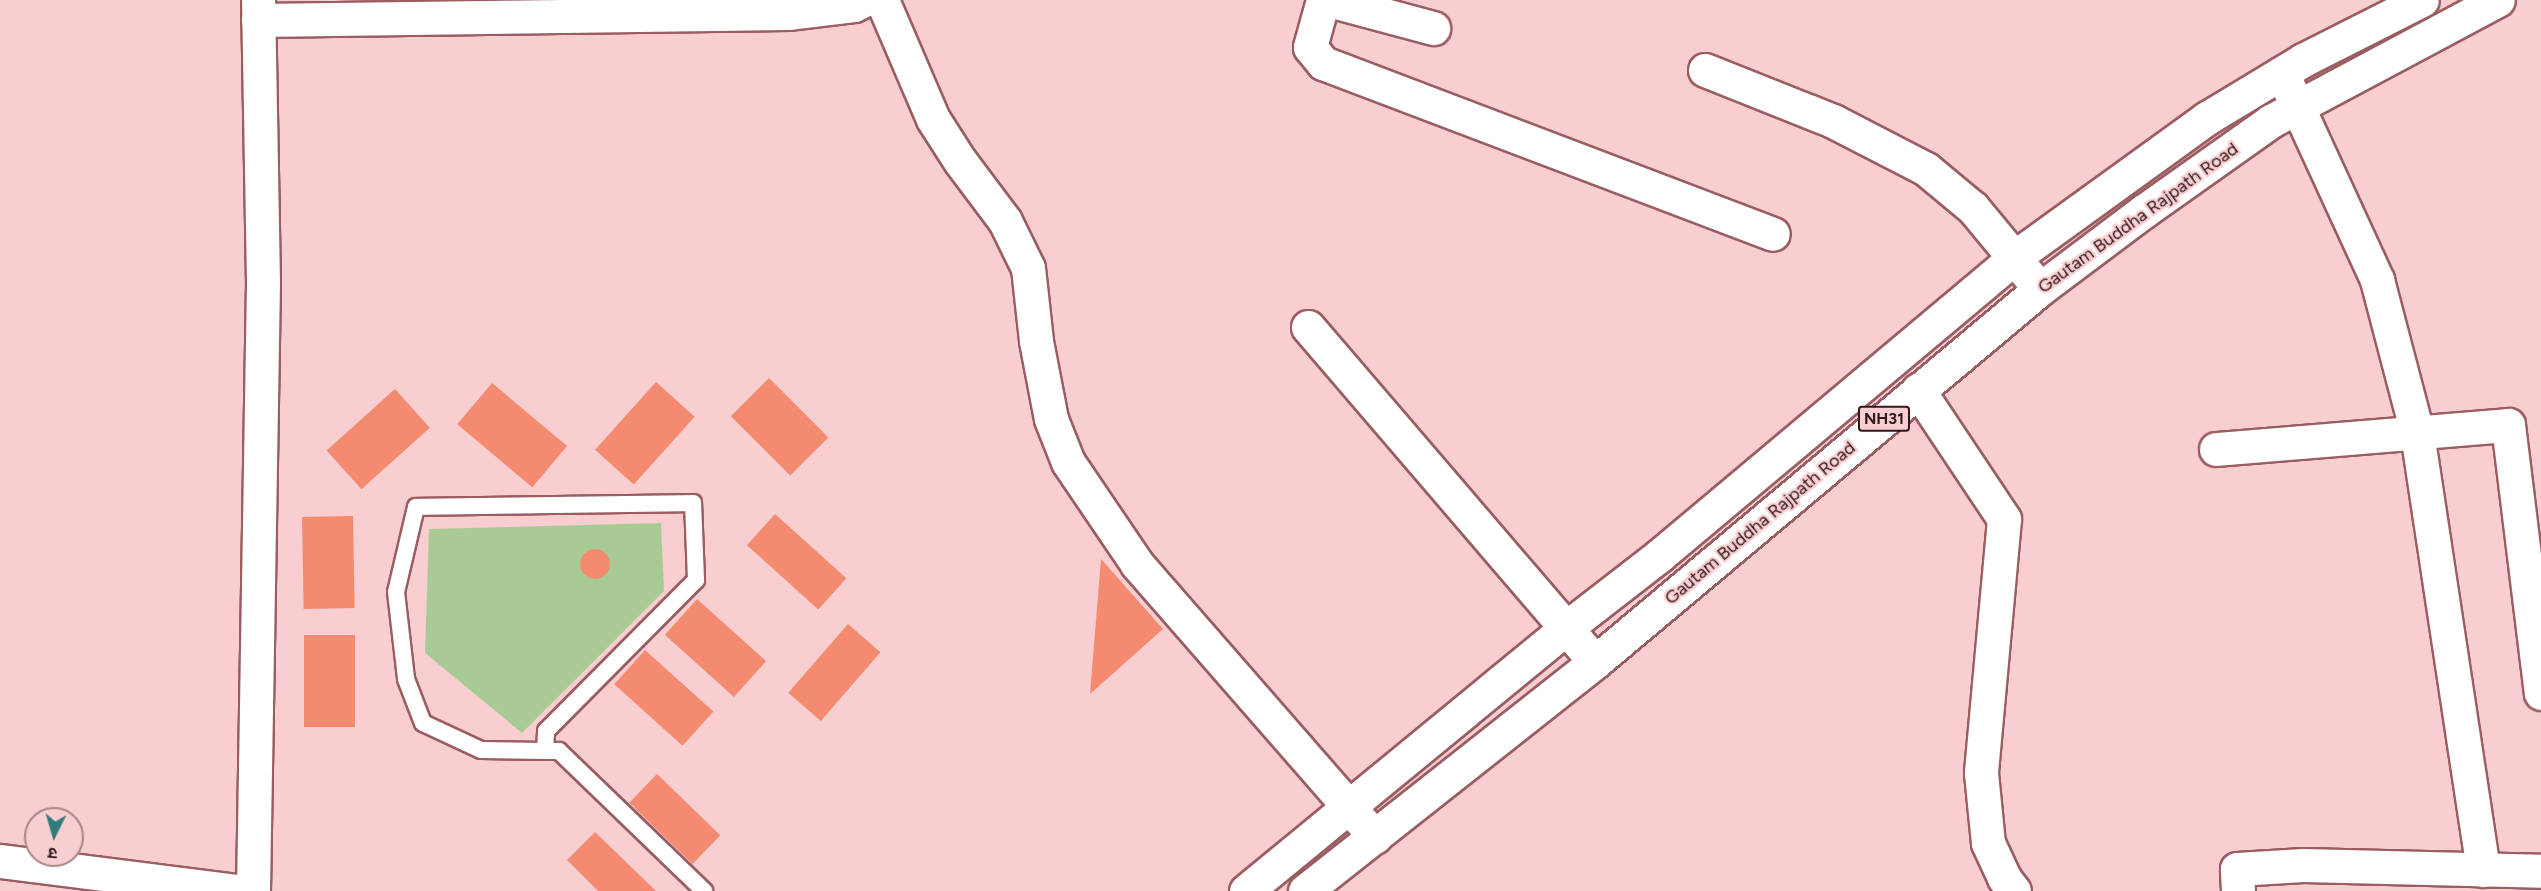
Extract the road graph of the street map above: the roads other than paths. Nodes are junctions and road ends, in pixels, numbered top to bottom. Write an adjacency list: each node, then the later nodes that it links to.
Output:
1 (864, 0): 7 (main road)
2 (882, 0): 23 (main road)
3 (1323, 0): 12 (main road)
4 (1329, 0): 8 (main road)
5 (2498, 0): 11 (main road, Gautam Buddha Rajpath Road / NH31)
6 (2420, 1): 10 (main road, NH31)
7 (258, 10): 29 (main road)
8 (1433, 28)
9 (1705, 70): 13 (main road)
10 (2282, 73): 11 (main road); 13 (main road, NH31)
11 (2298, 106): 14 (main road, Gautam Buddha Rajpath Road / NH31); 17 (main road)
12 (1773, 234)
13 (2014, 257): 14 (main road); 19 (main road, NH31)
14 (2040, 289): 16 (main road, Gautam Buddha Rajpath Road / NH31)
15 (1308, 327): 19 (main road)
16 (1918, 390): 20 (main road, Gautam Buddha Rajpath Road / NH31); 33 (main road)
17 (2417, 433): 18 (main road); 21 (main road); 26 (main road)
18 (2216, 448)
19 (1566, 628): 20 (main road); 23 (main road, NH31)
20 (1595, 662): 24 (main road, Gautam Buddha Rajpath Road / NH31)
21 (2541, 693)
22 (545, 752): 22 (lane); 30 (lane)
23 (1350, 808): 24 (main road); 31 (main road, NH31)
24 (1375, 837): 32 (main road, Gautam Buddha Rajpath Road / NH31)
25 (0, 861): 28 (main road)
26 (2483, 870): 27 (main road); 34 (main road)
27 (2541, 871)
28 (237, 891)
29 (253, 891)
30 (704, 891)
31 (1245, 891)
32 (1305, 891)
33 (2014, 891)
34 (2238, 891)

